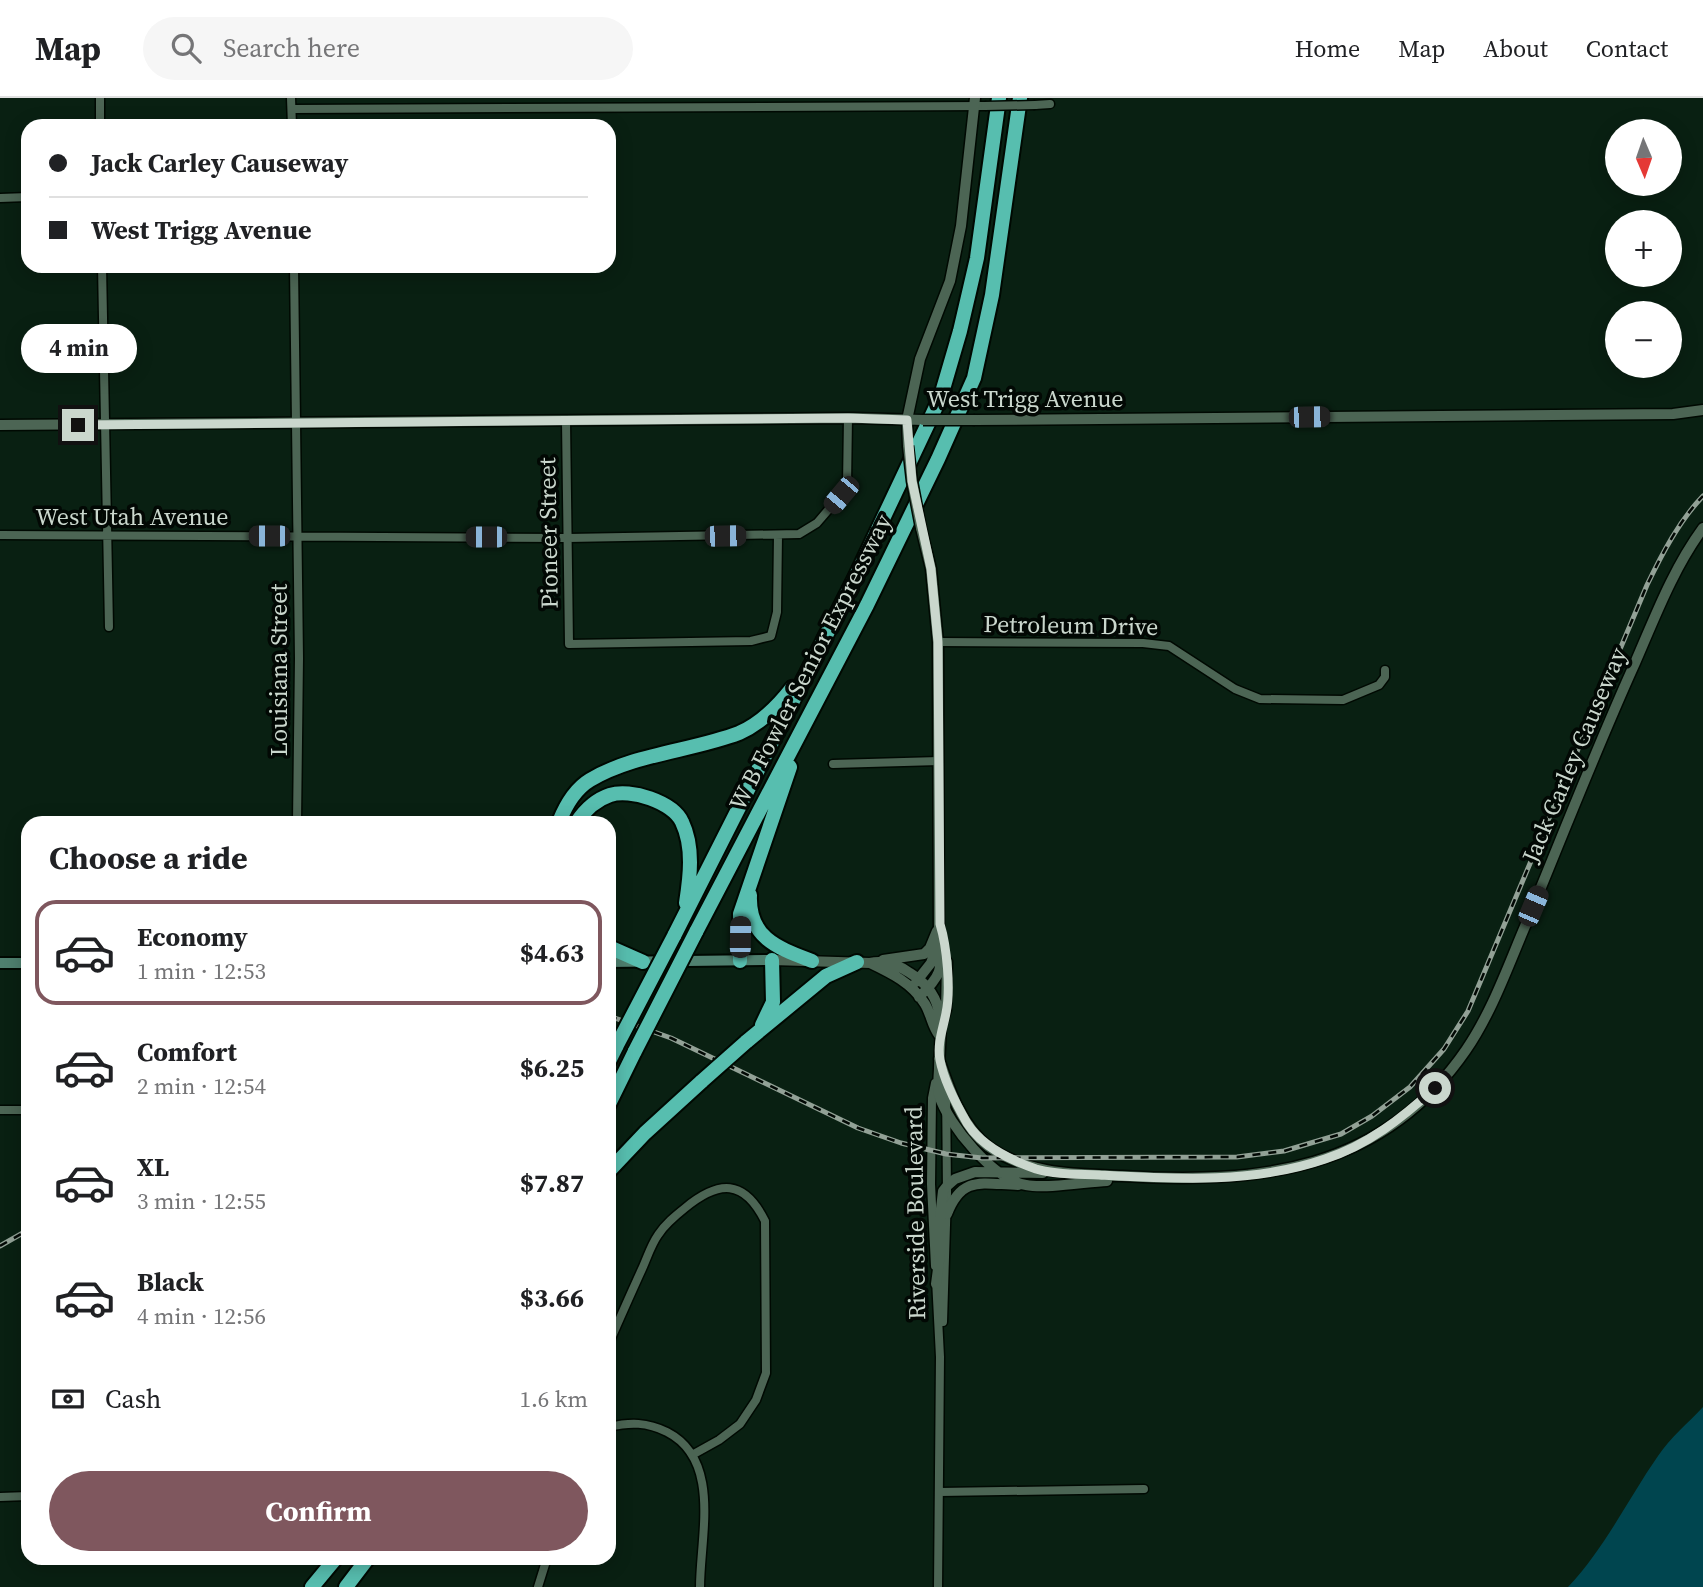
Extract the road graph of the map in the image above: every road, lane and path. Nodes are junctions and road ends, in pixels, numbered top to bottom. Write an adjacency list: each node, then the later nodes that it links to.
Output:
1 (100, 98): 8 (street)
2 (291, 98): 7 (street)
3 (999, 98): 31 (highway, W B Fowler Senior Expressway)
4 (1020, 98): 33 (highway, W B Fowler Senior Expressway)
5 (978, 103): 6 (street, bridge); 7 (street); 18 (street)
6 (1050, 104)
7 (292, 108): 9 (street)
8 (100, 119)
9 (292, 119)
10 (21, 197): 11 (street)
11 (0, 198)
12 (102, 273): 22 (street)
13 (294, 273): 20 (street, Louisiana Street)
14 (1703, 410): 15 (street)
15 (1673, 414): 17 (street); 18 (street, West Trigg Avenue, bridge)
16 (848, 418): 18 (street, West Trigg Avenue); 19 (street, West Trigg Avenue); 26 (street, West Utah Avenue)
17 (1703, 418)
18 (907, 420): 30 (street, bridge)
19 (566, 421): 20 (street, West Trigg Avenue); 28 (street, Pioneer Street)
20 (297, 423): 22 (street, West Trigg Avenue); 27 (street, Louisiana Street)
21 (0, 425): 22 (street, West Trigg Avenue)
22 (104, 425): 25 (street)
23 (1703, 528): 69 (street, Jack Carley Causeway)
24 (0, 535): 25 (street, West Utah Avenue)
25 (108, 535): 27 (street, West Utah Avenue); 29 (street)
26 (778, 535): 28 (street, West Utah Avenue); 28 (street, Pioneer Street)
27 (296, 536): 28 (street, West Utah Avenue); 36 (street, Louisiana Street)
28 (568, 538)
29 (108, 627)
30 (938, 642): 32 (street, Petroleum Drive); 34 (street)
31 (811, 666): 37 (highway); 40 (highway, W B Fowler Senior Expressway)
32 (1385, 670)
33 (806, 720): 39 (highway); 62 (highway, W B Fowler Senior Expressway, bridge)
34 (939, 761): 35 (street); 41 (street)
35 (833, 764)
36 (297, 816)
37 (561, 816)
38 (581, 816): 40 (highway)
39 (751, 882): 45 (highway); 46 (highway)
40 (685, 915): 59 (highway, W B Fowler Senior Expressway, bridge)
41 (940, 924): 42 (street); 49 (street); 56 (street, Riverside Boulevard)
42 (940, 940): 52 (street); 54 (street)
43 (616, 950): 48 (highway)
44 (772, 960): 45 (main road); 46 (street); 57 (highway)
45 (740, 961): 48 (main road)
46 (812, 961): 49 (street)
47 (616, 962): 48 (main road)
48 (643, 962)
49 (869, 962): 52 (street); 53 (street); 57 (highway)
50 (0, 963): 51 (main road)
51 (21, 963)
52 (919, 979): 53 (street); 54 (street)
53 (911, 988): 55 (street)
54 (929, 988): 55 (street); 56 (street)
55 (919, 997): 58 (street)
56 (942, 1022): 58 (street, Riverside Boulevard)
57 (760, 1029): 66 (highway, bridge)
58 (939, 1035): 60 (street, Riverside Boulevard)
59 (616, 1047)
60 (939, 1059): 61 (street, Jack Carley Causeway); 63 (street, Jack Carley Causeway); 73 (street, Riverside Boulevard)
61 (946, 1079): 63 (street, Riverside Boulevard); 68 (street, Jack Carley Causeway)
62 (616, 1090)
63 (945, 1108): 67 (street, Jack Carley Causeway); 71 (street, Riverside Boulevard)
64 (0, 1110): 65 (street)
65 (21, 1110)
66 (616, 1164)
67 (1002, 1173): 68 (street); 70 (street, Jack Carley Causeway); 71 (street)
68 (1054, 1173): 69 (street, Jack Carley Causeway)
69 (1142, 1177): 70 (street, Jack Carley Causeway)
70 (1027, 1185): 72 (street)
71 (947, 1186): 72 (street, Riverside Boulevard); 73 (street)
72 (947, 1214): 75 (street, Riverside Boulevard)
73 (936, 1284): 75 (street, Riverside Boulevard)
74 (616, 1327): 77 (street)
75 (940, 1357): 79 (street, Riverside Boulevard)
76 (616, 1425): 77 (street)
77 (692, 1455): 88 (street)
78 (1144, 1489): 79 (street)
79 (940, 1492): 89 (street, Riverside Boulevard)
80 (21, 1496): 81 (street)
81 (0, 1497)
82 (330, 1565): 85 (highway)
83 (363, 1565): 86 (highway)
84 (545, 1565): 87 (street)
85 (312, 1587)
86 (346, 1587)
87 (538, 1587)
88 (700, 1587)
89 (938, 1587)

